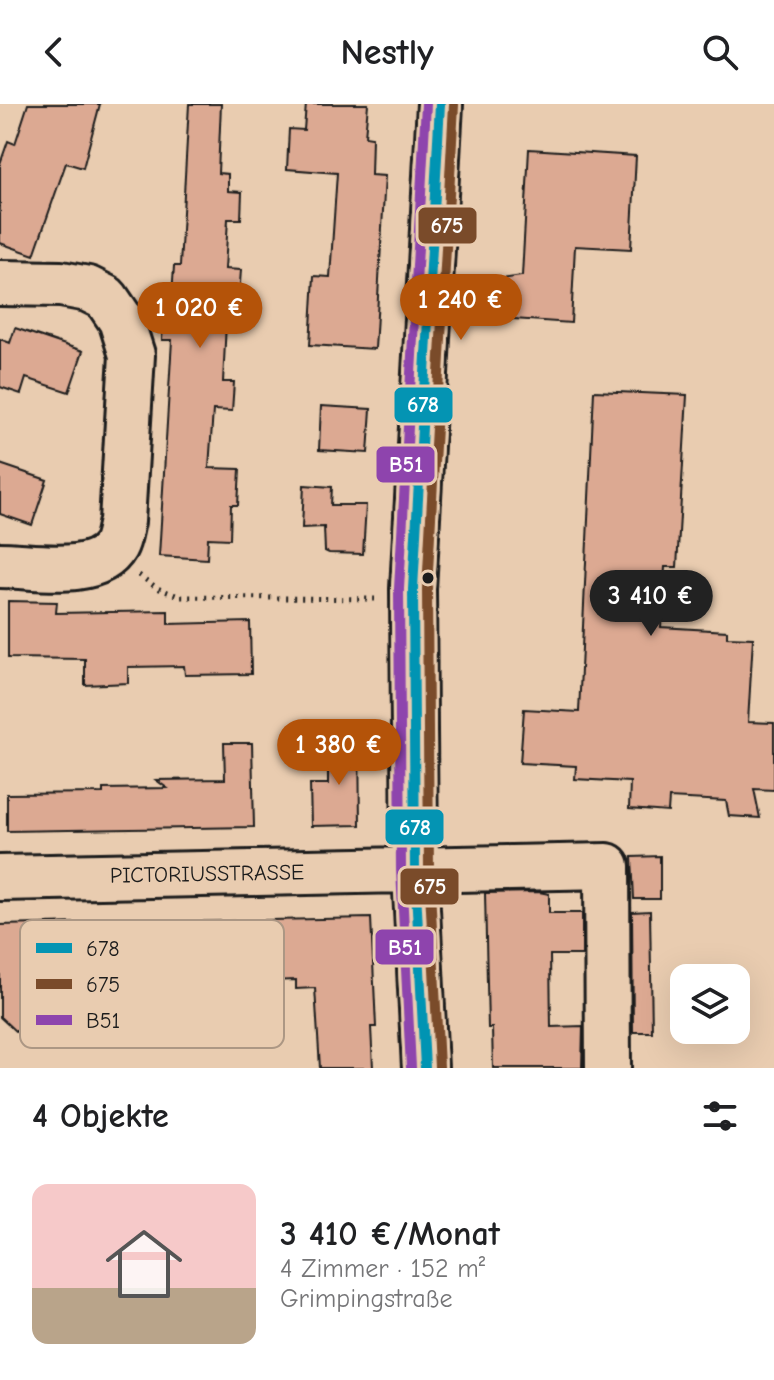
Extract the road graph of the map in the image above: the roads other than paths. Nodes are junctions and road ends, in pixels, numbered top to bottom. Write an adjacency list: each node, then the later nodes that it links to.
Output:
1 (440, 104): 4 (street)
2 (0, 283): 3 (street)
3 (0, 565)
4 (415, 870): 5 (street, PICTORIUSSTRASSE); 6 (street); 7 (street, PICTORIUSSTRASSE)
5 (0, 878)
6 (425, 1068)
7 (608, 1068)

